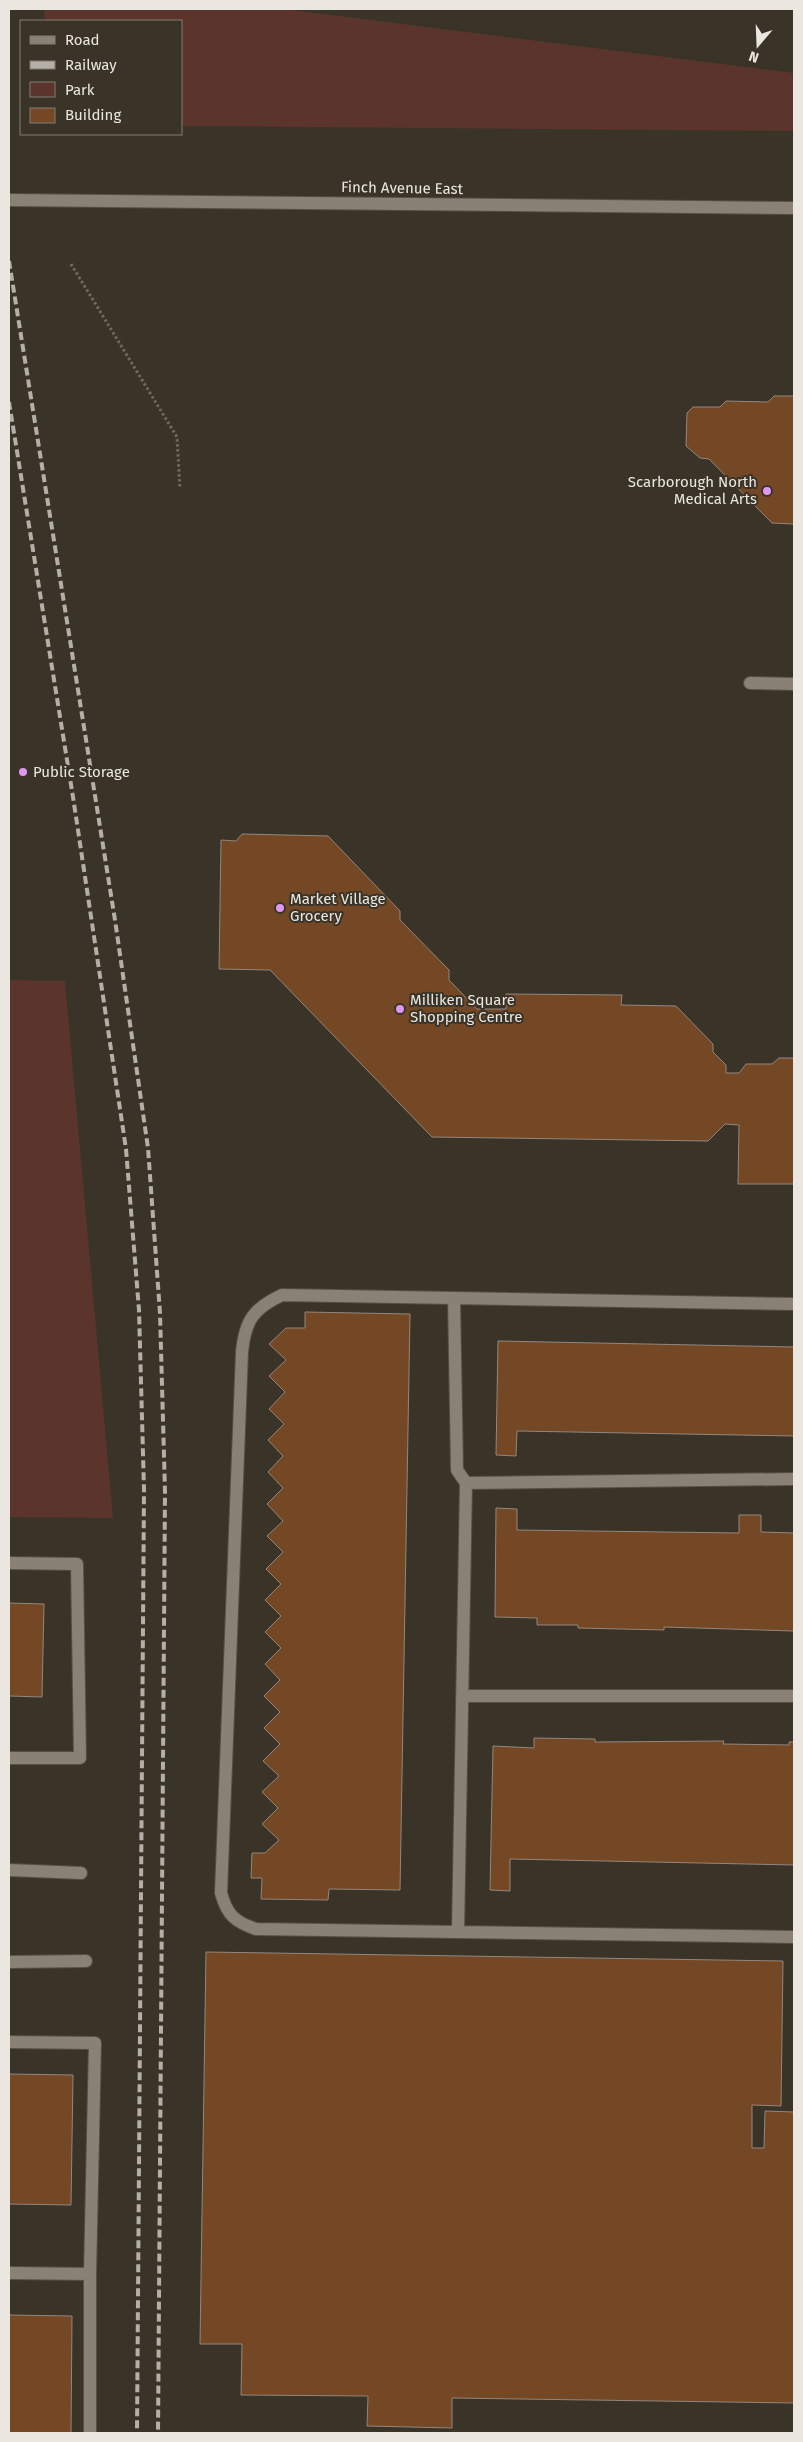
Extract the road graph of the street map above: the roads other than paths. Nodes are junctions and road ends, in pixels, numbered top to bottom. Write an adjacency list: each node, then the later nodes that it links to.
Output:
1 (9, 200): 2 (main road, Finch Avenue East)
2 (794, 208)
3 (750, 683): 4 (main road)
4 (794, 684)
5 (454, 1298): 6 (main road); 8 (main road); 15 (main road)
6 (794, 1304)
7 (794, 1479): 8 (main road)
8 (466, 1483): 10 (main road)
9 (9, 1563): 12 (main road)
10 (462, 1696): 11 (main road); 15 (main road)
11 (794, 1696)
12 (9, 1758)
13 (9, 1870): 14 (main road)
14 (81, 1873)
15 (458, 1932): 16 (main road)
16 (794, 1937)
17 (86, 1961): 18 (main road)
18 (9, 1962)
19 (9, 2042): 21 (main road)
20 (9, 2272): 21 (main road)
21 (90, 2274): 22 (main road)
22 (90, 2433)

